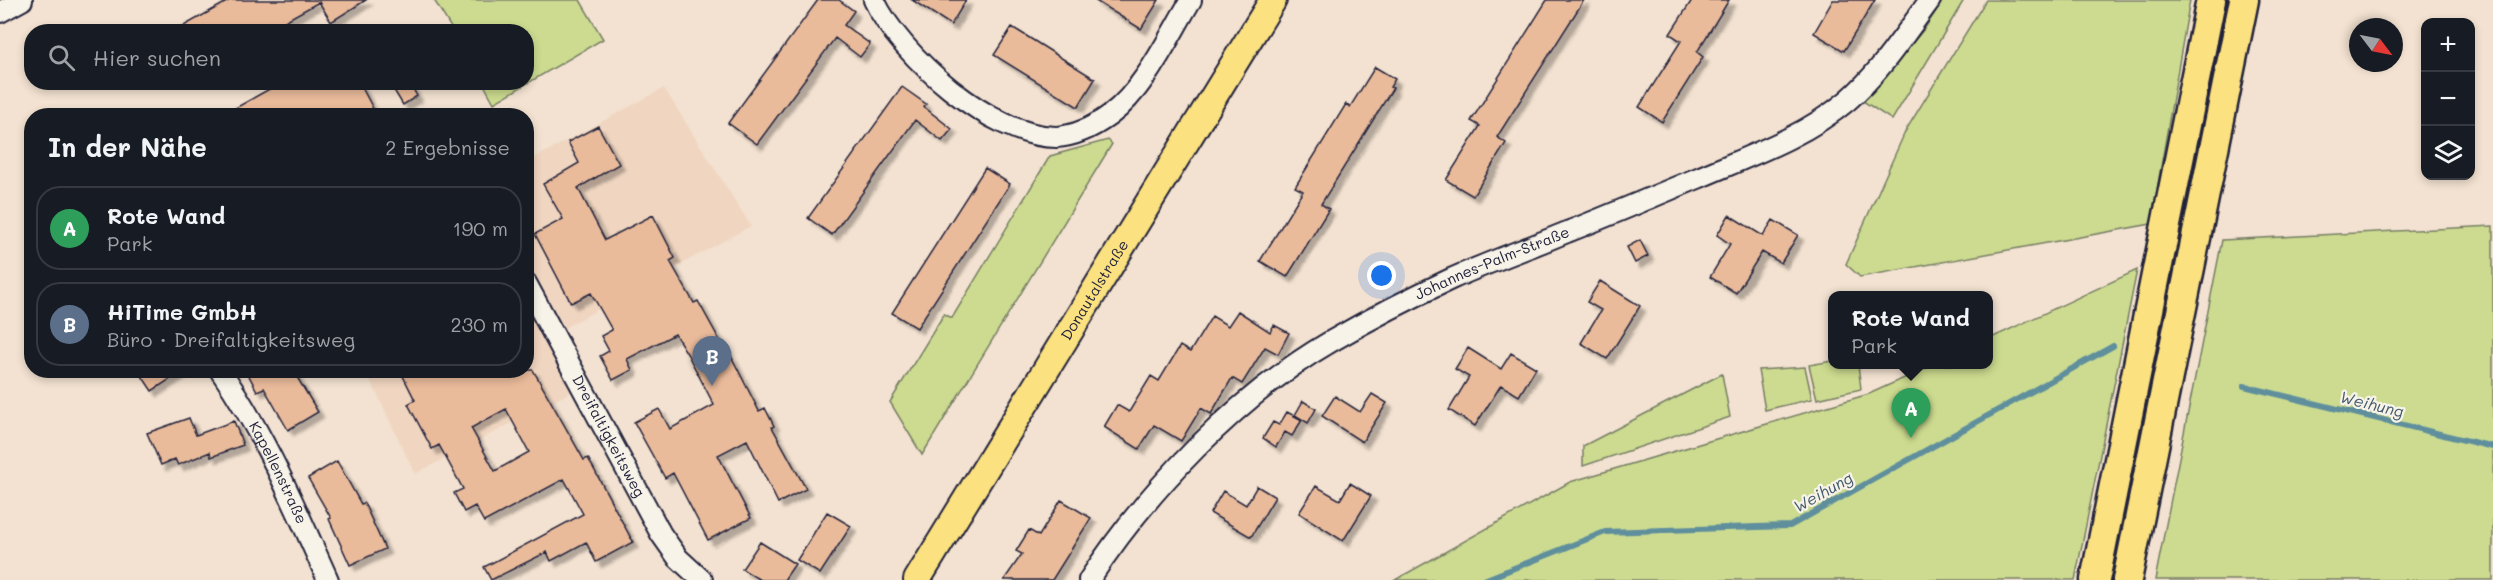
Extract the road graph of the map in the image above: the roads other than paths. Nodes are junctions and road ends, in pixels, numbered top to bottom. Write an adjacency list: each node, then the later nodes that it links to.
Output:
1 (22, 0): 8 (street)
2 (874, 0): 3 (street)
3 (1191, 0)
4 (1273, 0): 13 (main road, Donautalstraße)
5 (1930, 0): 14 (street, Johannes-Palm-Straße)
6 (2211, 0): 15 (highway)
7 (2244, 0): 16 (highway)
8 (0, 12)
9 (534, 298): 12 (street, Dreifaltigkeitsweg)
10 (225, 378): 11 (street, Kapellenstraße)
11 (328, 580)
12 (702, 580)
13 (917, 580)
14 (1089, 580)
15 (2095, 580)
16 (2127, 580)

